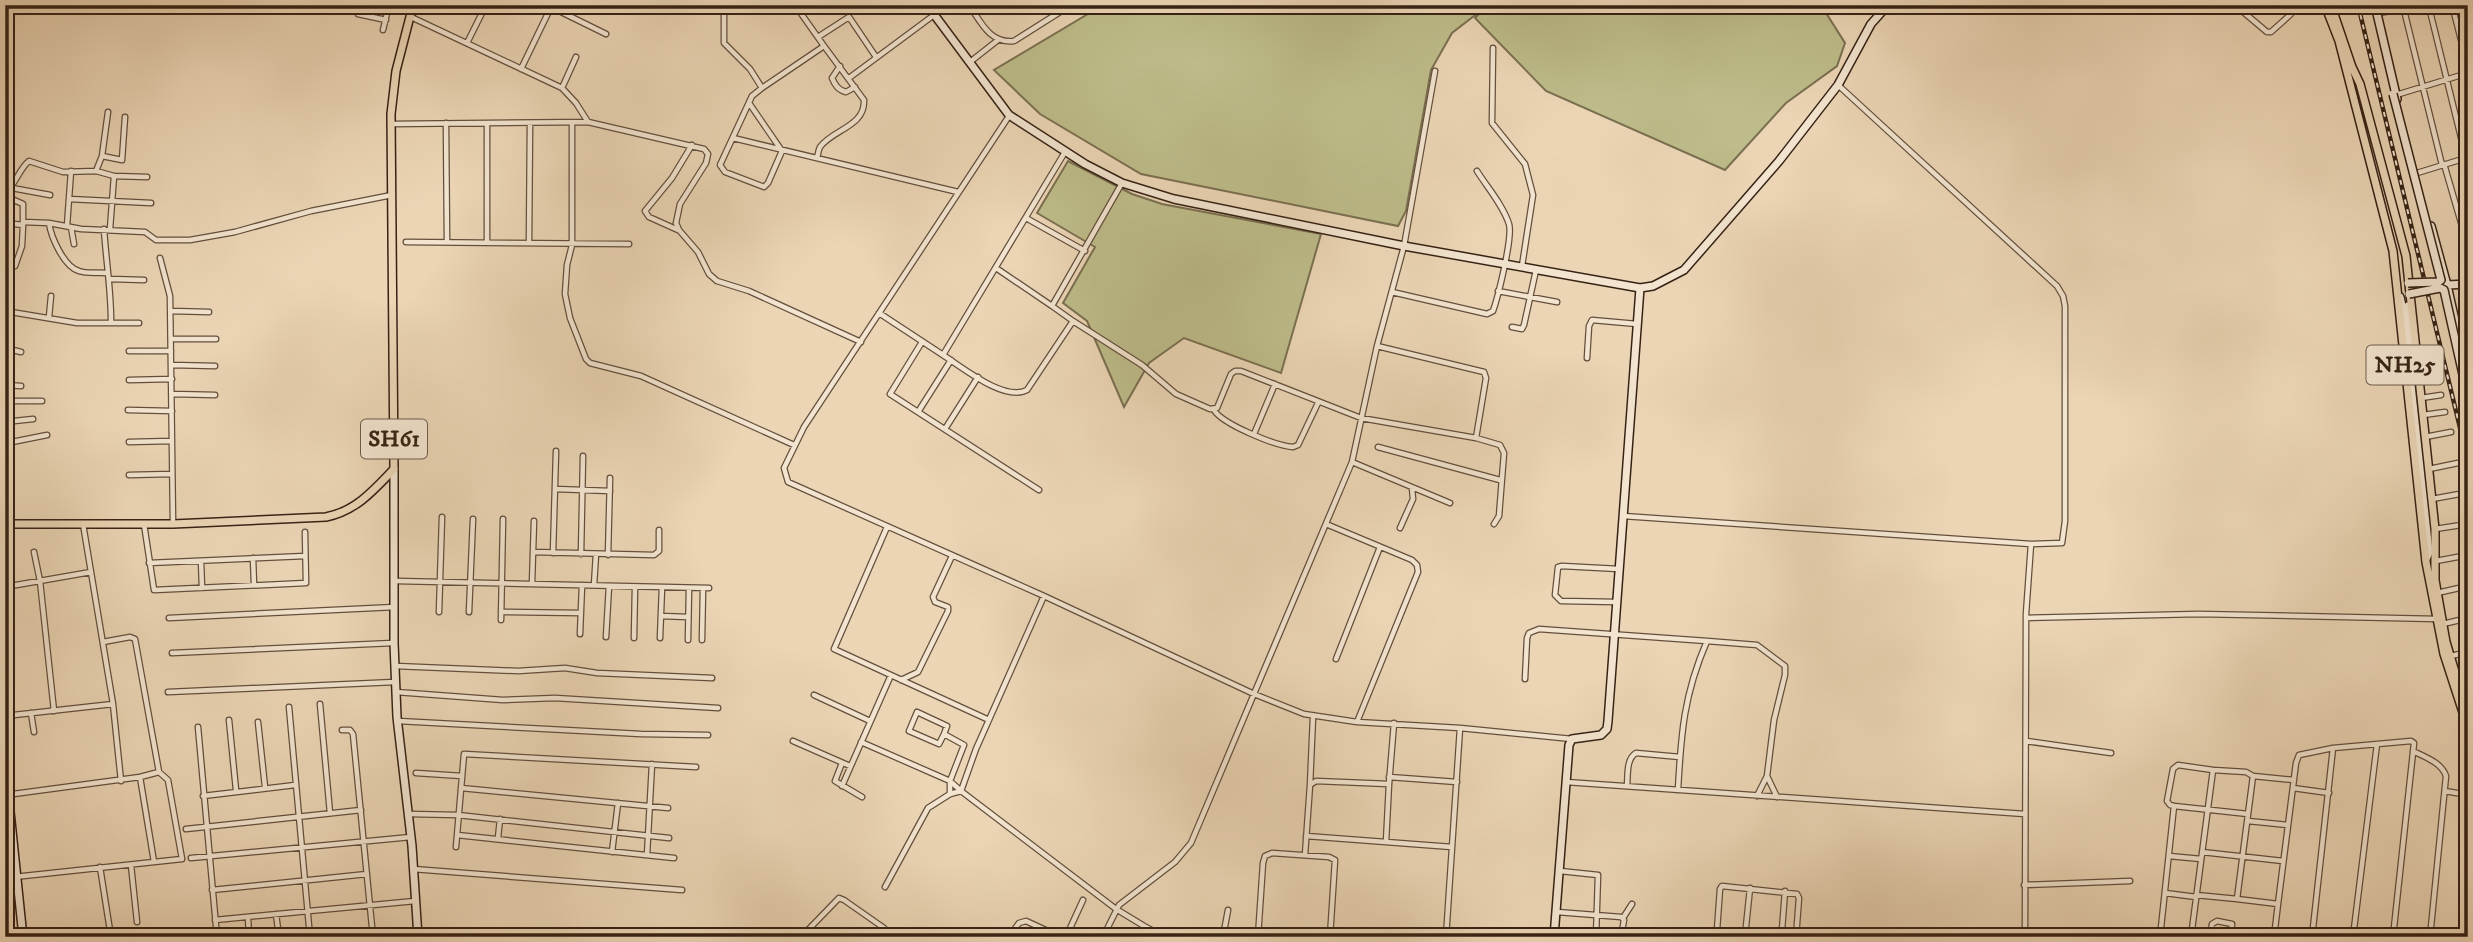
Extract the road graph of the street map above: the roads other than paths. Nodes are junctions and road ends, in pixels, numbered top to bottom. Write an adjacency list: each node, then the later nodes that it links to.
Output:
1 (360, 5): 23 (street)
2 (389, 5): 23 (street)
3 (413, 5): 22 (main road, SH61)
4 (485, 5): 28 (street)
5 (724, 5): 45 (street)
6 (795, 5): 26 (street)
7 (927, 5): 21 (street)
8 (969, 5): 27 (street)
9 (1071, 5): 27 (street)
10 (1888, 5): 42 (street)
11 (2235, 5): 12 (street)
12 (2286, 5)
13 (2325, 5): 40 (main road, NH25)
14 (2331, 5): 40 (main road, NH25)
15 (2438, 5): 18 (street)
16 (2452, 5): 35 (street)
17 (549, 6): 25 (street); 36 (street)
18 (2429, 6): 20 (street); 41 (street)
19 (2376, 9): 20 (street); 47 (street)
20 (2404, 10): 46 (street)
21 (934, 15): 32 (street); 33 (street)
22 (410, 17): 28 (street); 57 (main road, SH61)
23 (386, 20): 24 (street)
24 (383, 30)
25 (606, 34)
26 (818, 37): 29 (street); 32 (street)
27 (998, 40): 33 (street)
28 (467, 43): 36 (street)
29 (824, 47): 34 (street); 45 (street)
30 (1493, 48): 102 (street)
31 (576, 57): 44 (street)
32 (876, 57): 39 (street)
33 (970, 62): 50 (street)
34 (840, 66): 39 (street); 43 (street)
35 (2468, 67)
36 (521, 69): 44 (street)
37 (1435, 71): 96 (street)
38 (2468, 73): 41 (street)
39 (849, 78): 43 (street)
40 (2353, 79): 111 (street); 154 (main road, NH25); 227 (main road, NH25)
41 (2447, 79): 46 (street); 63 (street)
42 (1839, 85): 110 (street); 214 (street)
43 (855, 87): 64 (street)
44 (562, 88): 52 (street)
45 (762, 88): 48 (street)
46 (2423, 88): 47 (street); 65 (street)
47 (2395, 95): 69 (street); 111 (street, bridge)
48 (749, 103): 58 (street); 60 (street)
49 (108, 112): 62 (street)
50 (1009, 115): 61 (street); 74 (street)
51 (125, 117): 62 (street)
52 (588, 122): 56 (street); 59 (street)
53 (446, 123): 54 (street); 57 (street); 90 (street)
54 (487, 123): 55 (street); 91 (street)
55 (530, 123): 56 (street); 92 (street)
56 (572, 123): 95 (street)
57 (391, 124): 77 (main road, SH61)
58 (733, 138): 60 (street); 60 (street)
59 (692, 145): 88 (street); 88 (street)
60 (782, 150): 64 (street)
61 (1065, 151): 72 (street); 81 (street)
62 (102, 156): 68 (street)
63 (2467, 157): 65 (street)
64 (817, 158): 74 (street)
65 (2443, 164): 69 (street); 85 (street)
66 (71, 171): 68 (street); 73 (street); 78 (street)
67 (1477, 171): 100 (street)
68 (96, 172): 70 (street)
69 (2417, 173): 109 (street)
70 (114, 176): 71 (street); 79 (street)
71 (147, 177)
72 (1122, 183): 96 (street); 98 (street)
73 (11, 188): 75 (street); 76 (street)
74 (958, 192): 121 (street)
75 (5, 194): 84 (street)
76 (50, 195)
77 (393, 195): 87 (street); 183 (main road, SH61)
78 (69, 199): 79 (street); 86 (street)
79 (112, 202): 80 (street); 87 (street)
80 (151, 203)
81 (1026, 218): 98 (street); 103 (street)
82 (5, 223): 84 (street)
83 (49, 223): 84 (street); 86 (street); 105 (street)
84 (23, 224): 101 (street)
85 (2465, 225): 97 (street)
86 (69, 226): 87 (street); 93 (street)
87 (107, 229): 105 (street)
88 (679, 230): 130 (street)
89 (406, 242): 90 (street)
90 (447, 242): 91 (street)
91 (487, 243): 92 (street)
92 (529, 243): 95 (street)
93 (74, 244)
94 (629, 244): 95 (street)
95 (572, 245): 177 (street)
96 (1404, 246): 100 (street); 113 (street)
97 (2468, 250)
98 (1084, 251): 117 (street)
99 (160, 258): 118 (street)
100 (1504, 264): 102 (street); 112 (street)
101 (15, 266)
102 (1522, 267): 104 (street)
103 (996, 268): 117 (street); 137 (street)
104 (1536, 270): 110 (street); 115 (street)
105 (108, 273): 106 (street)
106 (110, 279): 107 (street); 123 (street)
107 (144, 280)
108 (2468, 284): 109 (street)
109 (2447, 285): 140 (street)
110 (1640, 288): 126 (street)
111 (2405, 289): 153 (street, bridge); 226 (street); 227 (street)
112 (1498, 291): 113 (street); 115 (street)
113 (1392, 292): 132 (street)
114 (51, 296): 122 (street)
115 (1531, 297): 116 (street); 127 (street)
116 (1557, 302)
117 (1052, 306): 124 (street)
118 (171, 312): 119 (street); 128 (street)
119 (209, 312)
120 (6, 313): 122 (street)
121 (879, 313): 130 (street); 131 (street)
122 (49, 317): 123 (street)
123 (111, 321): 125 (street)
124 (1073, 321): 143 (street); 159 (street)
125 (139, 323)
126 (1638, 324): 138 (street); 197 (street)
127 (1512, 327)
128 (171, 339): 129 (street); 135 (street)
129 (216, 339)
130 (861, 342): 177 (street)
131 (922, 342): 137 (street); 161 (street)
132 (1377, 346): 164 (street); 173 (street)
133 (8, 349): 136 (street); 148 (street)
134 (129, 351): 135 (street)
135 (171, 351): 141 (street)
136 (21, 352)
137 (943, 355): 139 (street)
138 (1587, 358)
139 (951, 360): 143 (street); 161 (street)
140 (2466, 363): 144 (street)
141 (172, 365): 142 (street); 145 (street)
142 (215, 366)
143 (978, 377): 168 (street)
144 (2468, 378)
145 (172, 379): 146 (street); 150 (street)
146 (129, 380)
147 (1275, 384): 157 (street); 159 (street); 170 (street)
148 (6, 386): 149 (street)
149 (21, 386)
150 (172, 394): 151 (street); 160 (street)
151 (215, 395)
152 (2441, 395): 154 (street)
153 (2468, 397)
154 (2421, 398): 163 (main road, NH25)
155 (5, 401): 156 (street)
156 (42, 401)
157 (1318, 403): 164 (street); 170 (street)
158 (128, 410): 160 (street)
159 (1214, 410): 170 (street)
160 (172, 411): 174 (street)
161 (918, 412): 168 (street)
162 (2445, 412): 163 (street)
163 (2423, 415): 172 (main road, NH25)
164 (1361, 418): 173 (street); 181 (street)
165 (33, 419): 166 (street)
166 (5, 422)
167 (5, 429): 176 (street)
168 (945, 429): 192 (street)
169 (2451, 432): 172 (street)
170 (1254, 433)
171 (47, 435): 176 (street)
172 (2426, 437): 184 (main road, NH25)
173 (1476, 438): 188 (street)
174 (172, 441): 175 (street); 185 (street)
175 (129, 442)
176 (6, 443)
177 (793, 445): 209 (street)
178 (1378, 447): 188 (street)
179 (556, 451): 190 (street)
180 (583, 456): 191 (street)
181 (1352, 462): 189 (street); 206 (street)
182 (2458, 463): 184 (street)
183 (394, 469): 205 (main road, SH61); 233 (street)
184 (2429, 469): 195 (main road, NH25)
185 (172, 474): 186 (street); 205 (street)
186 (129, 475)
187 (610, 478): 193 (street)
188 (1500, 480): 207 (street)
189 (1412, 487): 196 (street); 210 (street)
190 (555, 489): 191 (street); 218 (street)
191 (582, 490): 193 (street); 219 (street)
192 (1040, 490)
193 (610, 491): 221 (street)
194 (2465, 493): 195 (street)
195 (2432, 500): 212 (main road, NH25)
196 (1450, 503)
197 (1623, 516): 214 (street); 230 (street)
198 (442, 517): 234 (street)
199 (472, 519): 235 (street)
200 (503, 519): 236 (street)
201 (534, 521): 217 (street)
202 (83, 523): 203 (main road, SH61); 204 (main road, SH61); 231 (street)
203 (144, 523): 205 (main road, SH61); 229 (street)
204 (5, 524)
205 (173, 524)
206 (1326, 524): 215 (street); 286 (street)
207 (1494, 524)
208 (2468, 524): 212 (street)
209 (887, 527): 224 (street); 278 (street)
210 (1400, 528)
211 (659, 530): 221 (street)
212 (2435, 530): 226 (main road, NH25)
213 (305, 532): 223 (street)
214 (2031, 544): 259 (street)
215 (1380, 547): 276 (street); 302 (street)
216 (34, 552): 232 (street)
217 (533, 552): 218 (street); 237 (street)
218 (553, 553): 219 (street)
219 (581, 554): 220 (street)
220 (596, 554): 221 (street); 240 (street)
221 (608, 555)
222 (2468, 555): 226 (street)
223 (305, 556): 225 (street); 238 (street)
224 (953, 556): 249 (street); 281 (street)
225 (253, 558): 228 (street); 238 (street)
226 (2436, 558): 248 (main road, NH25)
227 (2426, 560): 262 (main road, NH25)
228 (201, 561): 229 (street); 246 (street)
229 (149, 563): 246 (street)
230 (1619, 569): 250 (street); 250 (street)
231 (91, 572): 232 (street); 271 (street)
232 (40, 581): 243 (street); 292 (street)
233 (396, 581): 234 (street); 251 (street)
234 (440, 582): 235 (street); 253 (street)
235 (470, 583): 236 (street); 252 (street)
236 (502, 583): 237 (street); 254 (street)
237 (532, 584): 239 (street)
238 (254, 585): 246 (street)
239 (582, 585): 240 (street); 255 (street)
240 (594, 585): 241 (street)
241 (609, 586): 244 (street); 265 (street)
242 (2468, 586): 248 (street)
243 (5, 587)
244 (635, 587): 245 (street); 266 (street)
245 (662, 587): 247 (street); 256 (street)
246 (202, 588)
247 (689, 588): 257 (street); 269 (street)
248 (2437, 593): 262 (main road, NH25)
249 (1044, 596): 286 (street); 298 (street)
250 (1617, 602): 264 (street)
251 (396, 607): 258 (street); 272 (street)
252 (469, 611)
253 (439, 612)
254 (501, 612): 255 (street); 261 (street)
255 (581, 613): 263 (street)
256 (661, 616): 257 (street); 267 (street)
257 (688, 617): 268 (street)
258 (169, 618)
259 (2026, 618): 262 (street); 313 (street)
260 (2468, 618): 262 (street)
261 (501, 621)
262 (2440, 621): 275 (main road, NH25); 305 (main road, NH25)
263 (580, 634)
264 (1615, 636): 270 (street); 280 (street); 311 (street)
265 (606, 637)
266 (634, 638)
267 (660, 638)
268 (688, 640)
269 (702, 640)
270 (1707, 641): 321 (street); 331 (street)
271 (103, 642): 288 (street); 328 (street)
272 (394, 643): 274 (street); 277 (street)
273 (2468, 652): 275 (street)
274 (172, 653)
275 (2450, 656): 283 (main road, NH25)
276 (1336, 659)
277 (395, 666): 279 (street); 282 (street)
278 (891, 675): 281 (street); 300 (street)
279 (712, 678)
280 (1525, 678)
281 (901, 680): 298 (street)
282 (396, 682): 284 (street); 285 (street)
283 (2463, 686): 293 (main road, NH25)
284 (168, 692)
285 (396, 692): 291 (street); 299 (street)
286 (1254, 694): 296 (street); 425 (street)
287 (814, 695): 300 (street)
288 (113, 704): 292 (street); 336 (street)
289 (320, 705): 366 (street)
290 (289, 707): 340 (street)
291 (718, 708)
292 (54, 711): 294 (street)
293 (2467, 712)
294 (31, 713): 295 (street); 308 (street)
295 (5, 716)
296 (1312, 717): 302 (street); 341 (street)
297 (229, 720): 348 (street)
298 (989, 720): 318 (street)
299 (397, 721): 310 (street); 367 (street)
300 (870, 721): 314 (street)
301 (258, 722): 345 (street)
302 (1357, 722): 303 (street)
303 (1394, 723): 306 (street); 334 (street)
304 (198, 727): 356 (street)
305 (2468, 727)
306 (1460, 728): 311 (street); 338 (street)
307 (342, 730): 365 (street)
308 (34, 732)
309 (944, 734): 309 (street); 316 (street)
310 (708, 735)
311 (1572, 739): 339 (street)
312 (793, 741): 323 (street)
313 (2025, 741): 320 (street); 368 (street)
314 (861, 742): 325 (street); 337 (street)
315 (2377, 744): 317 (street); 319 (street); 469 (street)
316 (964, 745): 318 (street); 337 (street)
317 (2333, 748): 335 (street); 352 (street)
318 (975, 749): 350 (street)
319 (2413, 751): 351 (street); 470 (street)
320 (2111, 753)
321 (1679, 757): 344 (street); 349 (street)
322 (5, 763): 354 (street)
323 (842, 763): 325 (street); 343 (street)
324 (652, 764): 326 (street); 330 (street); 361 (street)
325 (850, 766): 343 (street)
326 (696, 767)
327 (2213, 769): 332 (street); 362 (street); 364 (street)
328 (159, 772): 333 (street); 401 (street)
329 (416, 772): 330 (street)
330 (461, 776): 346 (street)
331 (1767, 776): 357 (street); 359 (street)
332 (2253, 776): 335 (street); 371 (street)
333 (140, 777): 336 (street); 401 (street)
334 (1390, 777): 338 (street); 342 (street)
335 (2294, 779): 347 (street)
336 (121, 781): 354 (street)
337 (950, 781): 350 (street); 353 (street)
338 (1457, 782): 386 (street)
339 (1565, 782): 344 (street); 405 (street)
340 (295, 785): 345 (street); 370 (street)
341 (1310, 785): 342 (street); 379 (street)
342 (1389, 785): 384 (street)
343 (842, 786): 358 (street)
344 (1627, 786): 349 (street)
345 (265, 788): 348 (street)
346 (461, 788): 360 (street); 369 (street)
347 (2293, 788): 352 (street); 373 (street)
348 (236, 790): 356 (street)
349 (1678, 790): 357 (street)
350 (961, 791): 353 (street); 425 (street)
351 (2445, 791): 355 (street); 471 (street)
352 (2329, 793): 468 (street)
353 (950, 794): 412 (street)
354 (7, 795): 399 (street)
355 (2468, 795)
356 (203, 796): 374 (street)
357 (1758, 796): 359 (street)
358 (862, 797)
359 (1778, 798): 368 (street)
360 (618, 803): 361 (street); 376 (street)
361 (649, 806): 363 (street); 378 (street)
362 (2174, 806): 364 (street); 392 (street)
363 (668, 808)
364 (2208, 809): 371 (street); 389 (street)
365 (361, 810): 366 (street); 383 (street)
366 (330, 813): 370 (street)
367 (408, 814): 369 (street); 380 (street)
368 (2025, 814): 411 (street)
369 (458, 815): 372 (street); 377 (street)
370 (299, 816): 374 (street); 387 (street)
371 (2248, 818): 373 (street); 394 (street)
372 (500, 819): 376 (street); 381 (street)
373 (2288, 825): 400 (street)
374 (205, 827): 375 (street); 393 (street)
375 (186, 829)
376 (614, 832): 378 (street); 388 (street)
377 (457, 835): 381 (street); 385 (street)
378 (648, 836): 382 (street); 390 (street)
379 (1306, 836): 384 (street); 391 (street)
380 (411, 837): 383 (street); 404 (street)
381 (498, 838): 388 (street)
382 (669, 838)
383 (364, 842): 387 (street); 406 (street)
384 (1386, 842): 386 (street)
385 (456, 847)
386 (1452, 847): 455 (street)
387 (302, 848): 393 (street); 409 (street)
388 (612, 852): 390 (street)
389 (2202, 852): 394 (street); 397 (street)
390 (647, 855): 396 (street)
391 (1305, 855): 453 (street); 454 (street)
392 (2169, 856): 397 (street); 417 (street)
393 (209, 857): 395 (street); 414 (street)
394 (2243, 857): 400 (street); 419 (street)
395 (191, 858)
396 (674, 858)
397 (2201, 859): 418 (street)
398 (5, 860): 399 (street)
399 (15, 860): 407 (street)
400 (2283, 861): 423 (street)
401 (154, 862): 402 (street)
402 (131, 865): 403 (street); 434 (street)
403 (100, 867): 407 (street); 436 (street)
404 (413, 869): 415 (street); 421 (street)
405 (1560, 871): 428 (street); 430 (street)
406 (367, 874): 409 (street); 424 (street)
407 (17, 877): 408 (street); 439 (street)
408 (5, 878)
409 (305, 880): 414 (street); 427 (street)
410 (2130, 881): 411 (street)
411 (2024, 885): 462 (street)
412 (885, 887)
413 (1750, 888): 416 (street); 438 (street); 438 (street)
414 (212, 890): 433 (street)
415 (682, 890)
416 (1785, 891): 460 (street); 461 (street)
417 (2165, 893): 418 (street); 463 (street)
418 (2196, 896): 419 (street); 464 (street)
419 (2237, 899): 423 (street)
420 (1083, 900): 449 (street)
421 (415, 901): 424 (street); 446 (street)
422 (1632, 904): 432 (street)
423 (2278, 904): 467 (street)
424 (371, 905): 427 (street); 437 (street)
425 (1116, 909): 450 (street); 451 (street)
426 (1228, 909): 452 (street)
427 (308, 911): 429 (street); 444 (street)
428 (1557, 912): 430 (street); 456 (street)
429 (276, 914): 431 (street); 443 (street)
430 (1596, 915): 432 (street); 457 (street)
431 (247, 917): 433 (street); 442 (street)
432 (1623, 918): 458 (street)
433 (215, 920): 441 (street)
434 (137, 922)
435 (884, 928): 447 (street)
436 (111, 934): 440 (street)
437 (373, 936): 445 (street)
438 (1745, 936): 459 (street)
439 (23, 937)
440 (67, 937)
441 (217, 937)
442 (249, 937)
443 (279, 937)
444 (310, 937)
445 (364, 937)
446 (418, 937)
447 (806, 937)
448 (1009, 937): 449 (street)
449 (1063, 937)
450 (1103, 937)
451 (1165, 937)
452 (1223, 937)
453 (1258, 937)
454 (1330, 937)
455 (1446, 937)
456 (1554, 937)
457 (1596, 937)
458 (1621, 937)
459 (1764, 937)
460 (1778, 937)
461 (1796, 937)
462 (2025, 937)
463 (2160, 937)
464 (2191, 937)
465 (2210, 937): 466 (street)
466 (2231, 937)
467 (2274, 937)
468 (2312, 937)
469 (2353, 937)
470 (2392, 937)
471 (2430, 937)

